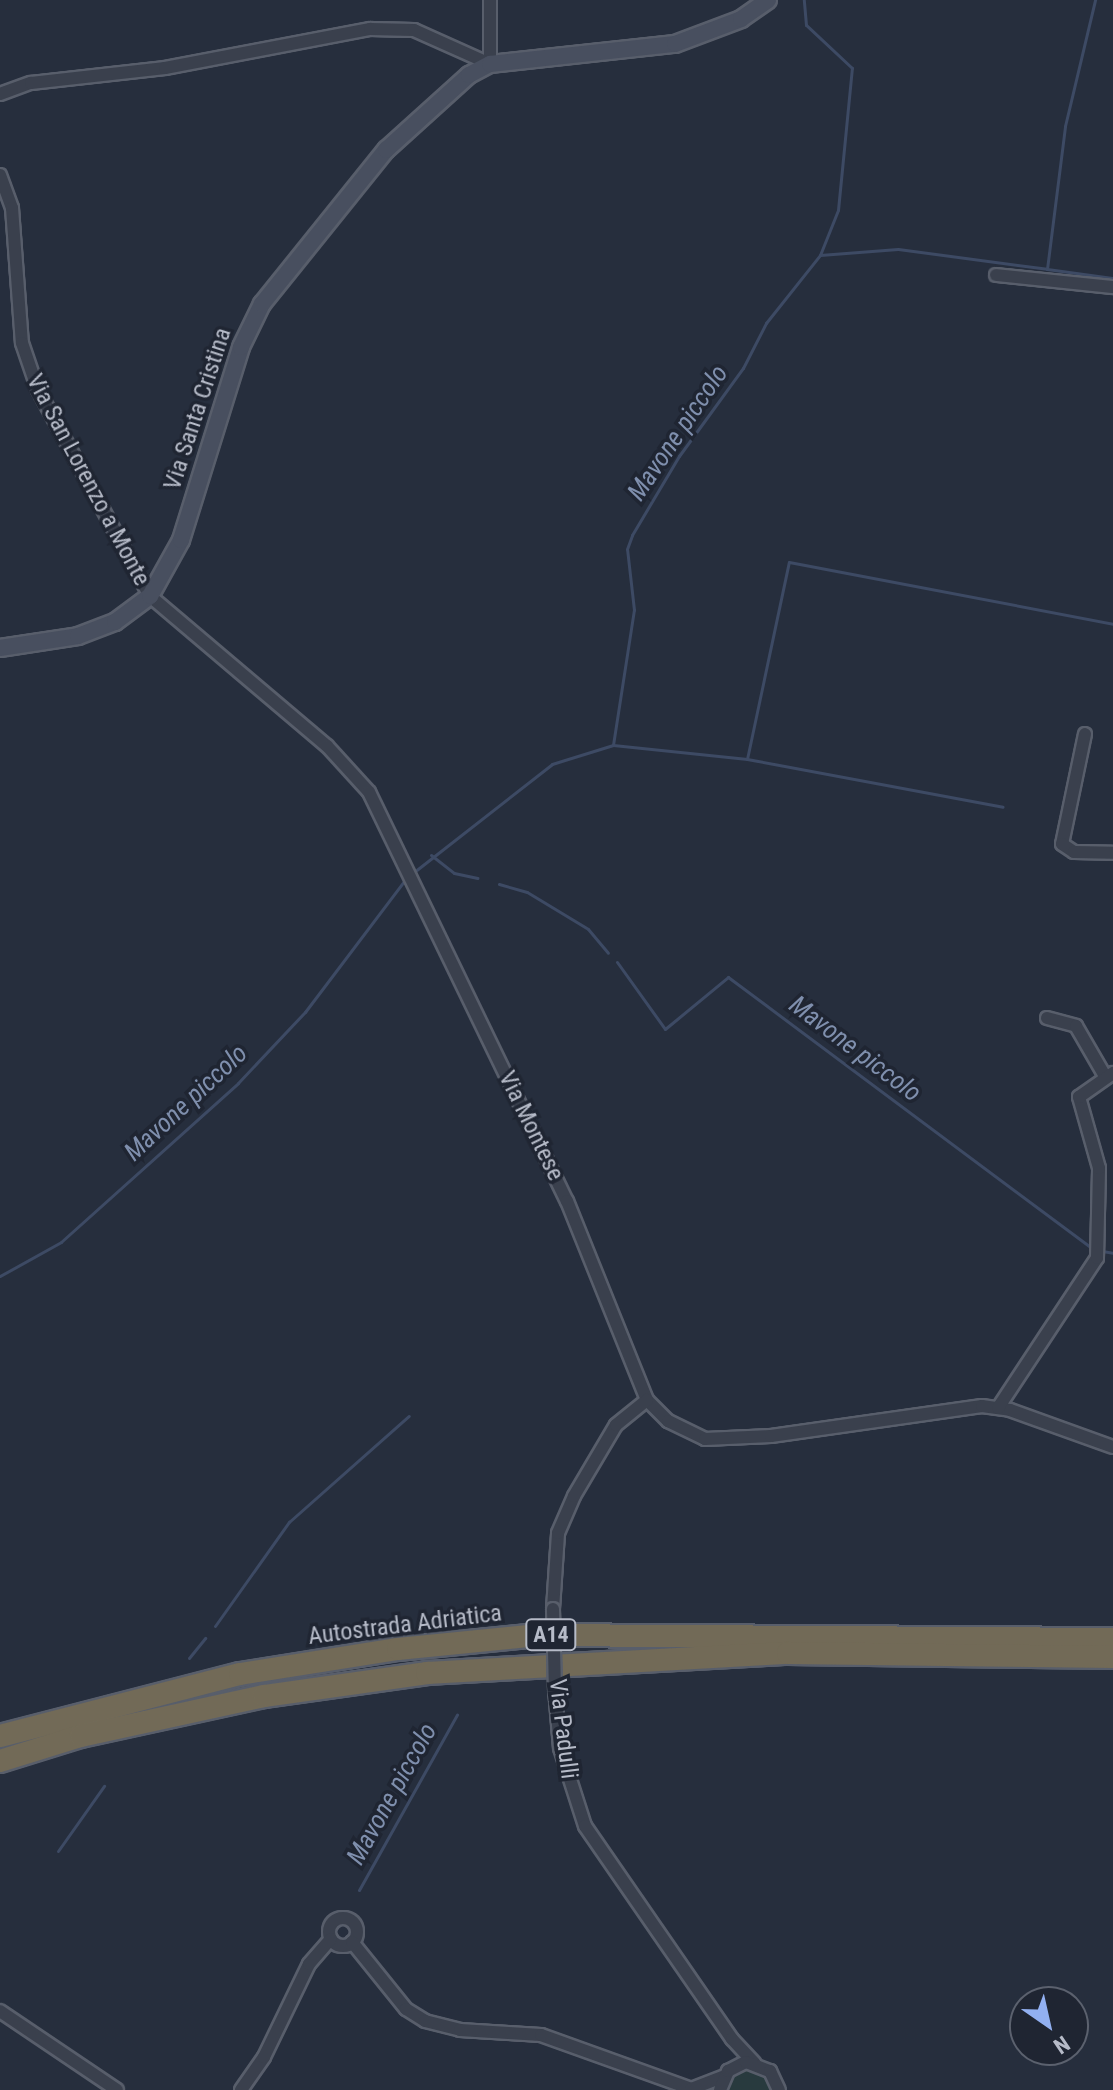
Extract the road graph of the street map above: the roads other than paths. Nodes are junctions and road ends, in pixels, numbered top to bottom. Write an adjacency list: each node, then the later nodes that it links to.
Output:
1 (490, 0): 3 (street)
2 (768, 0): 3 (street, Via Santa Cristina)
3 (490, 64): 4 (street); 8 (street, Via Santa Cristina)
4 (0, 94)
5 (0, 175): 8 (street, Via San Lorenzo a Monte)
6 (996, 275): 7 (street)
7 (1113, 287)
8 (150, 596): 9 (street, Via Santa Cristina); 14 (street, Via Montese)
9 (0, 648)
10 (1085, 734): 11 (street)
11 (1113, 853)
12 (1047, 1018): 13 (street)
13 (1109, 1075): 15 (street)
14 (647, 1400): 15 (street, Via Montese); 24 (street, Via Padulli, bridge)
15 (998, 1408): 16 (street, Via Montese)
16 (1113, 1447)
17 (1113, 1639): 19 (highway, Autostrada Adriatica / A14)
18 (1113, 1657): 20 (highway, Autostrada Adriatica / A14)
19 (0, 1736)
20 (0, 1761)
21 (331, 1939): 22 (street); 22 (street); 28 (street)
22 (352, 1942): 29 (street)
23 (0, 2011): 27 (street)
24 (732, 2039): 25 (street, Via Padulli); 26 (street)
25 (754, 2063): 26 (street); 31 (street, Via Padulli)
26 (728, 2072): 29 (street); 30 (street)
27 (117, 2090)
28 (241, 2090)
29 (693, 2090)
30 (720, 2090)
31 (779, 2090)

